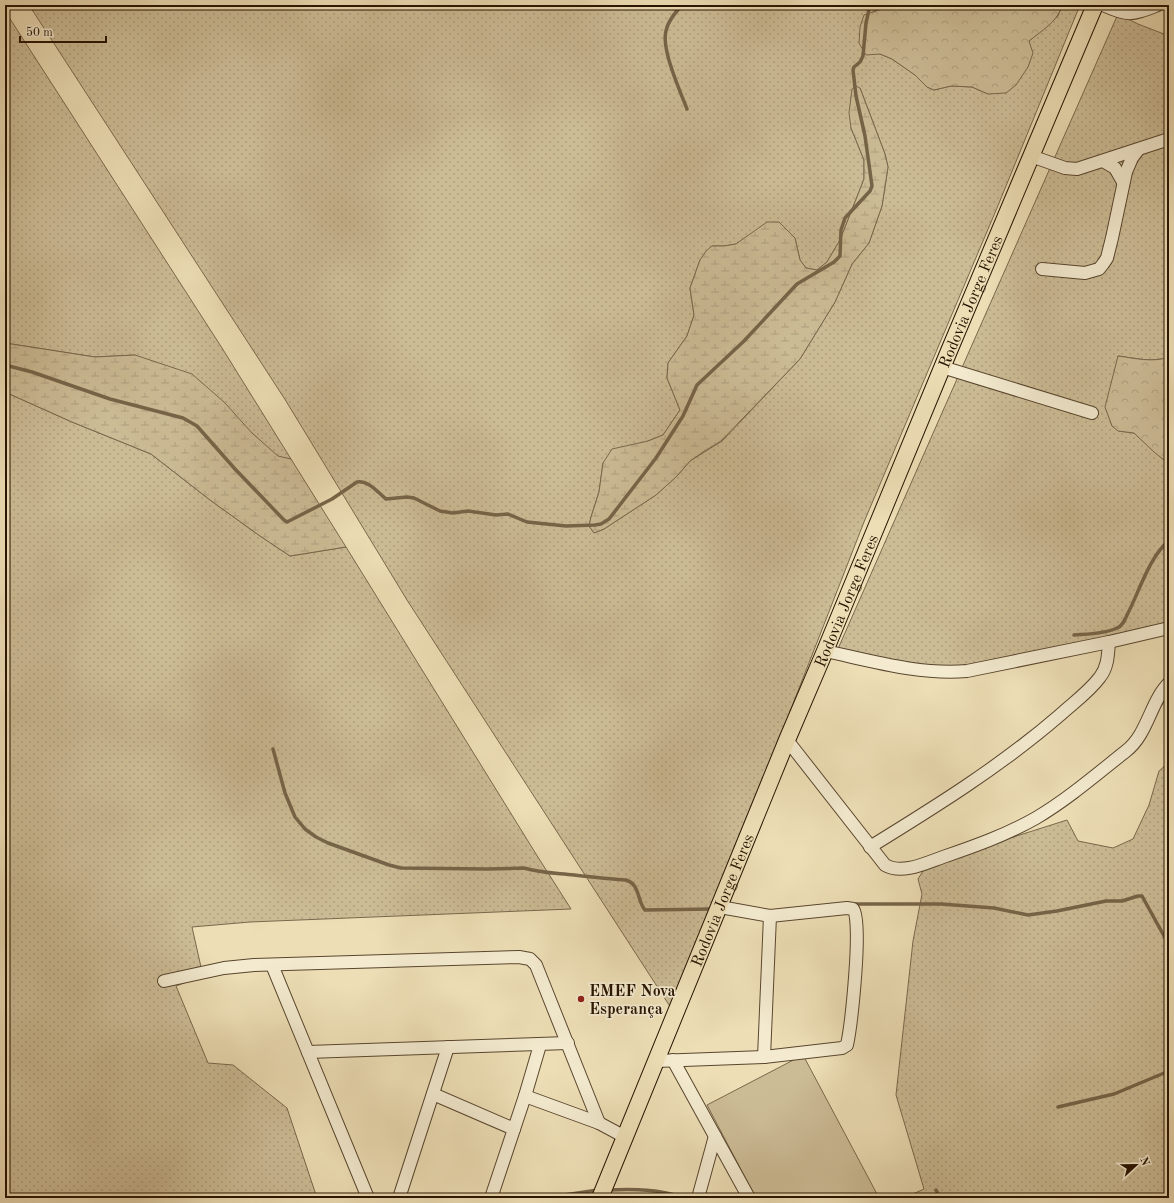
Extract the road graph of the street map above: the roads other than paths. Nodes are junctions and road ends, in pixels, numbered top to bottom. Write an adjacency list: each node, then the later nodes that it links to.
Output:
1 (1095, 5): 6 (main road, Rodovia Jorge Feres)
2 (1102, 5): 3 (street)
3 (1158, 5)
4 (1169, 139): 5 (street)
5 (1138, 150): 7 (street); 8 (street)
6 (1031, 156): 7 (street); 10 (main road, Rodovia Jorge Feres)
7 (1103, 161): 8 (street)
8 (1123, 182): 9 (street)
9 (1042, 269)
10 (942, 367): 11 (street); 14 (main road, Rodovia Jorge Feres)
11 (1092, 413)
12 (1169, 628): 13 (street)
13 (1109, 642): 14 (street); 17 (street)
14 (825, 651): 16 (main road, Rodovia Jorge Feres)
15 (1169, 683): 17 (street)
16 (787, 740): 17 (street); 18 (main road, Rodovia Jorge Feres)
17 (870, 847)
18 (720, 907): 19 (street); 28 (main road, Rodovia Jorge Feres)
19 (770, 916): 26 (street); 26 (street)
20 (272, 965): 21 (street); 22 (street); 25 (street)
21 (164, 981)
22 (568, 1043): 23 (street); 31 (street)
23 (540, 1045): 24 (street); 30 (street)
24 (448, 1047): 25 (street); 29 (street)
25 (308, 1052): 35 (street)
26 (764, 1057): 27 (street)
27 (673, 1060): 28 (street); 33 (street)
28 (657, 1061): 34 (main road, Rodovia Jorge Feres)
29 (433, 1094): 32 (street); 36 (street)
30 (525, 1096): 31 (street); 32 (street)
31 (599, 1123): 34 (street)
32 (514, 1129): 37 (street)
33 (715, 1136): 39 (street); 40 (street)
34 (626, 1138): 38 (main road, Rodovia Jorge Feres)
35 (368, 1198)
36 (399, 1198)
37 (491, 1198)
38 (600, 1198)
39 (698, 1198)
40 (749, 1198)

